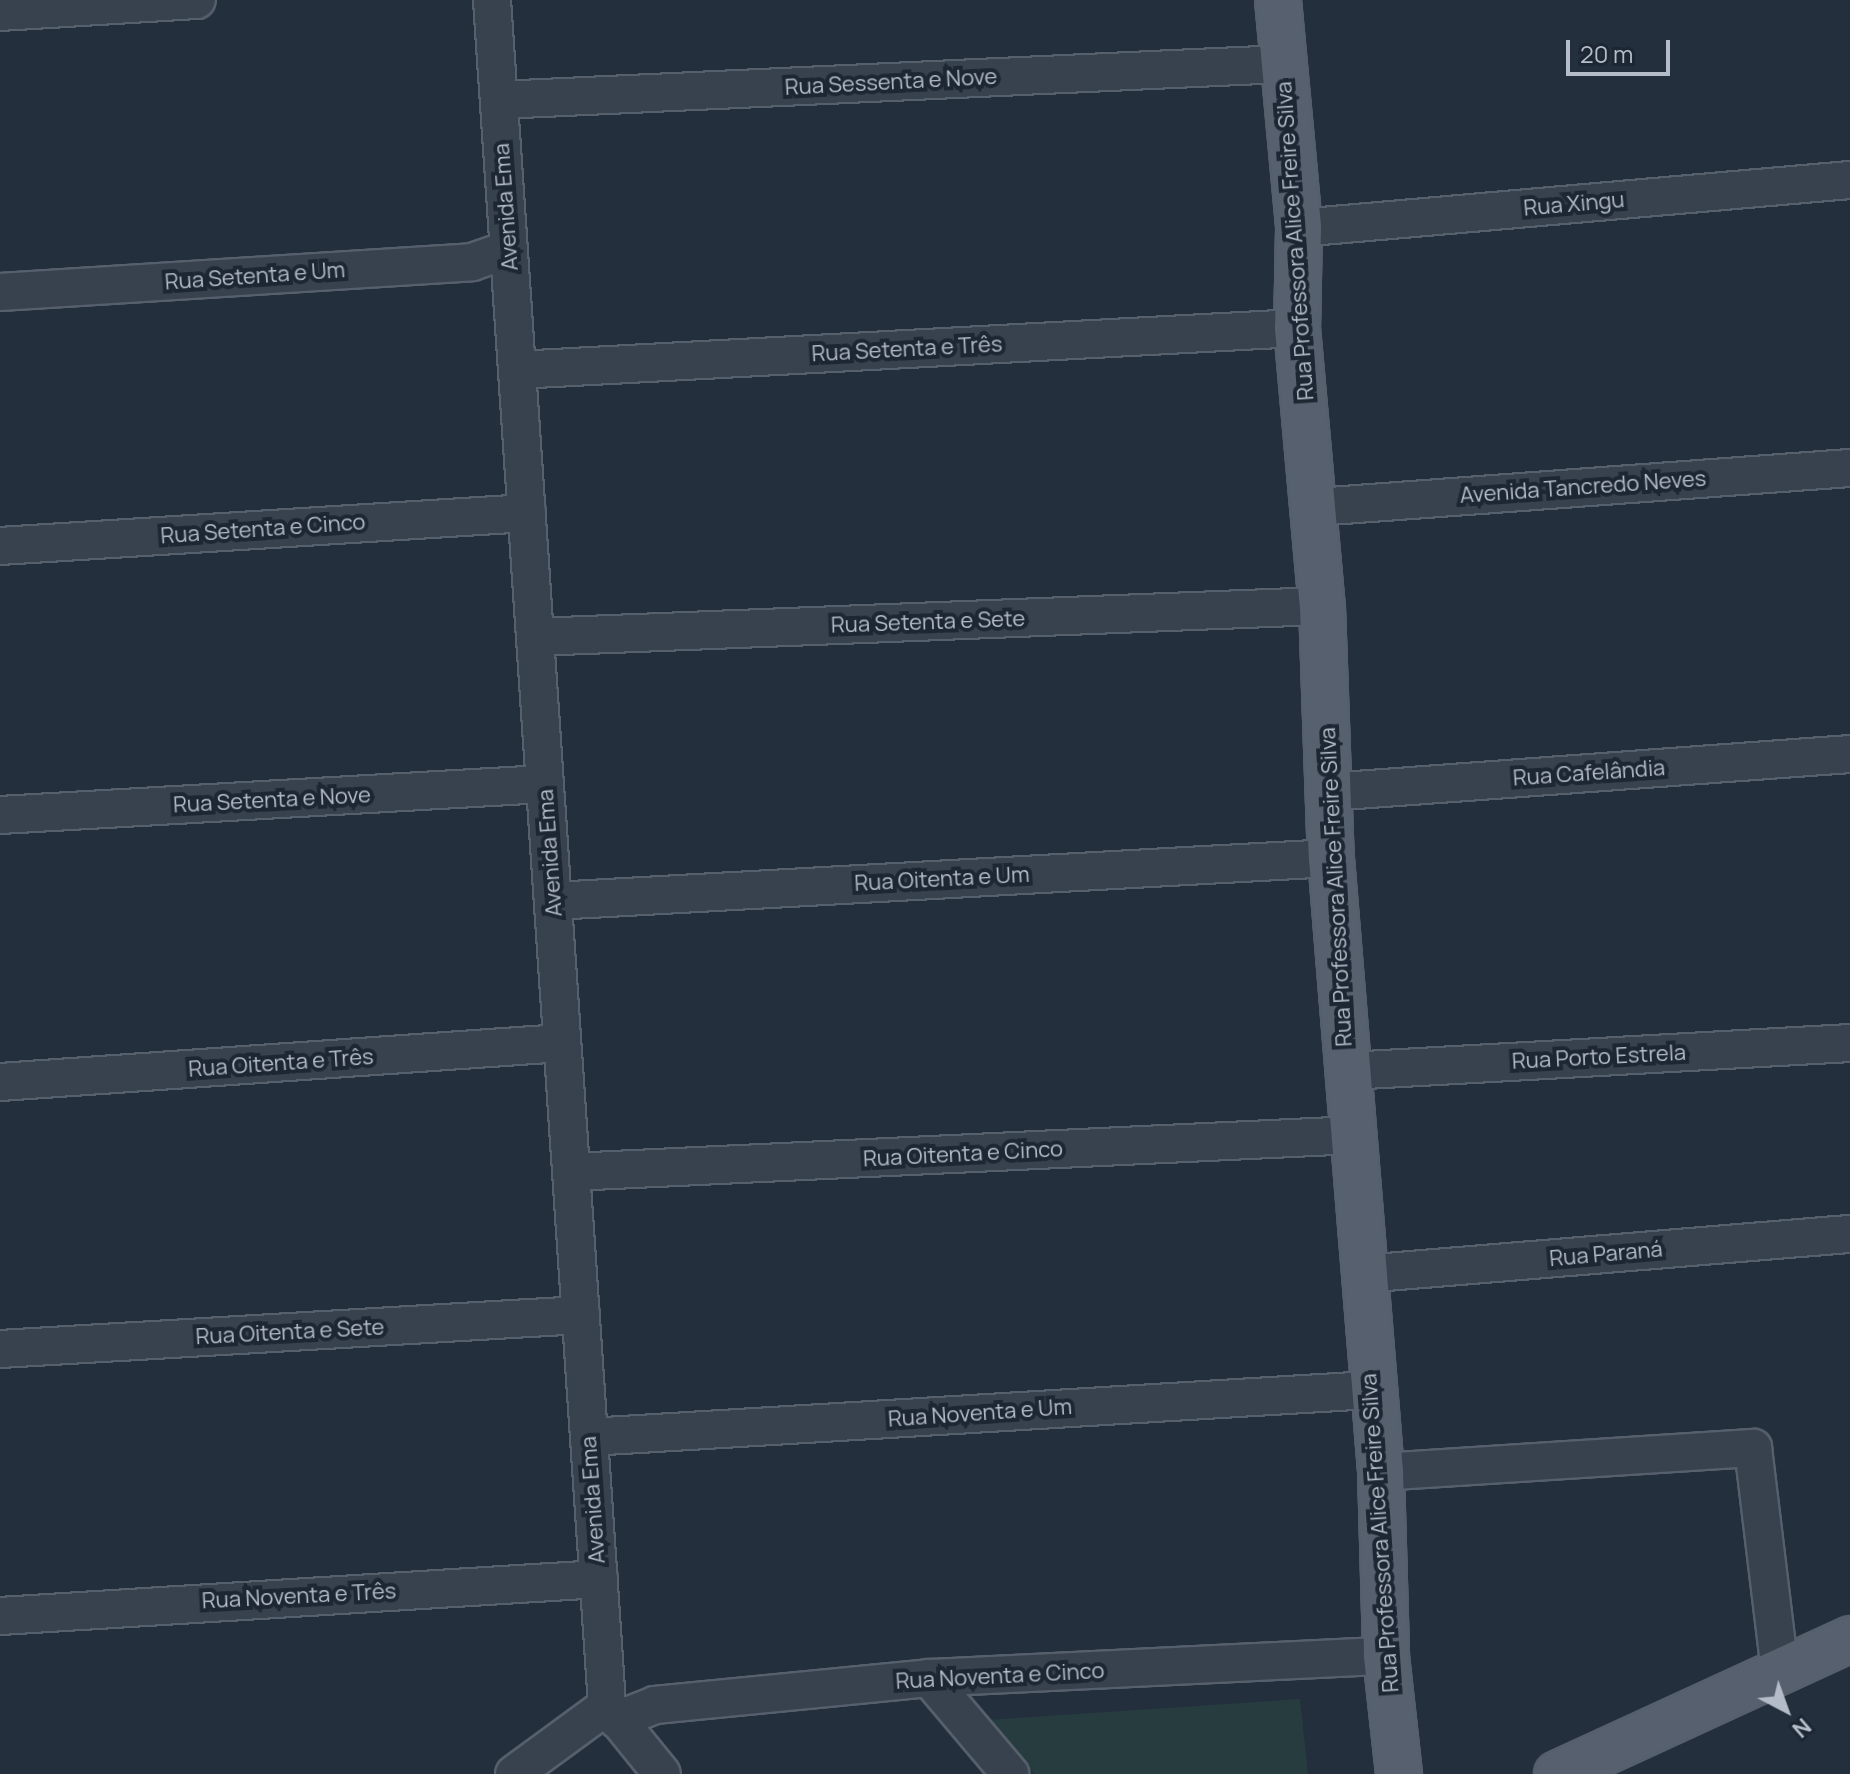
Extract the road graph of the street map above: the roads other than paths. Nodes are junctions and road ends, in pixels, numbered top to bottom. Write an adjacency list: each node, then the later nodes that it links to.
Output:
1 (197, 0): 4 (street)
2 (492, 0): 6 (street, Avenida Ema)
3 (1278, 0): 5 (main road, Rua Professora Alice Freire Silva)
4 (0, 12)
5 (1284, 64): 6 (street, Rua Sessenta e Nove); 8 (main road, Rua Professora Alice Freire Silva)
6 (499, 100): 9 (street, Avenida Ema)
7 (1850, 180): 8 (street, Rua Xingu)
8 (1299, 228): 11 (main road, Rua Professora Alice Freire Silva)
9 (509, 249): 10 (street, Rua Setenta e Um); 12 (street, Avenida Ema)
10 (0, 292)
11 (1297, 328): 12 (street, Rua Setenta e Três); 14 (main road, Rua Professora Alice Freire Silva)
12 (517, 370): 15 (street, Avenida Ema)
13 (1850, 468): 14 (street, Avenida Tancredo Neves)
14 (1316, 507): 17 (main road, Rua Professora Alice Freire Silva)
15 (527, 513): 16 (street, Rua Setenta e Cinco); 18 (street, Avenida Ema)
16 (0, 546)
17 (1322, 606): 18 (street, Rua Setenta e Sete); 21 (main road, Rua Professora Alice Freire Silva)
18 (535, 637): 20 (street, Avenida Ema)
19 (1850, 754): 21 (street, Rua Cafelândia)
20 (545, 784): 22 (street, Rua Setenta e Nove); 24 (street, Avenida Ema)
21 (1329, 792): 23 (main road, Rua Professora Alice Freire Silva)
22 (0, 815)
23 (1331, 858): 24 (street, Rua Oitenta e Um); 27 (main road, Rua Professora Alice Freire Silva)
24 (553, 901): 25 (street, Avenida Ema)
25 (562, 1043): 28 (street, Rua Oitenta e Três); 30 (street, Avenida Ema)
26 (1850, 1043): 27 (street, Rua Porto Estrela)
27 (1348, 1071): 29 (main road, Rua Professora Alice Freire Silva)
28 (0, 1082)
29 (1355, 1135): 30 (street, Rua Oitenta e Cinco); 32 (main road, Rua Professora Alice Freire Silva)
30 (571, 1172): 33 (street, Avenida Ema)
31 (1850, 1234): 32 (street, Rua Paraná)
32 (1362, 1274): 35 (main road, Rua Professora Alice Freire Silva)
33 (581, 1315): 34 (street, Rua Oitenta e Sete); 36 (street, Avenida Ema)
34 (0, 1349)
35 (1371, 1390): 36 (street, Rua Noventa e Um); 37 (main road, Rua Professora Alice Freire Silva)
36 (589, 1437): 38 (street, Avenida Ema)
37 (1381, 1472): 41 (main road, Rua Professora Alice Freire Silva); 42 (street)
38 (599, 1579): 39 (street, Rua Noventa e Três); 44 (street, Avenida Ema)
39 (0, 1616)
40 (1850, 1639): 42 (main road)
41 (1386, 1656): 43 (street, Rua Noventa e Cinco); 48 (main road, Rua Professora Alice Freire Silva)
42 (1780, 1672): 49 (main road)
43 (929, 1678): 44 (street, Rua Noventa e Cinco); 47 (street)
44 (612, 1713): 45 (street, Rua Noventa e Cinco); 46 (street)
45 (514, 1774)
46 (662, 1774)
47 (1010, 1774)
48 (1399, 1774)
49 (1557, 1774)

